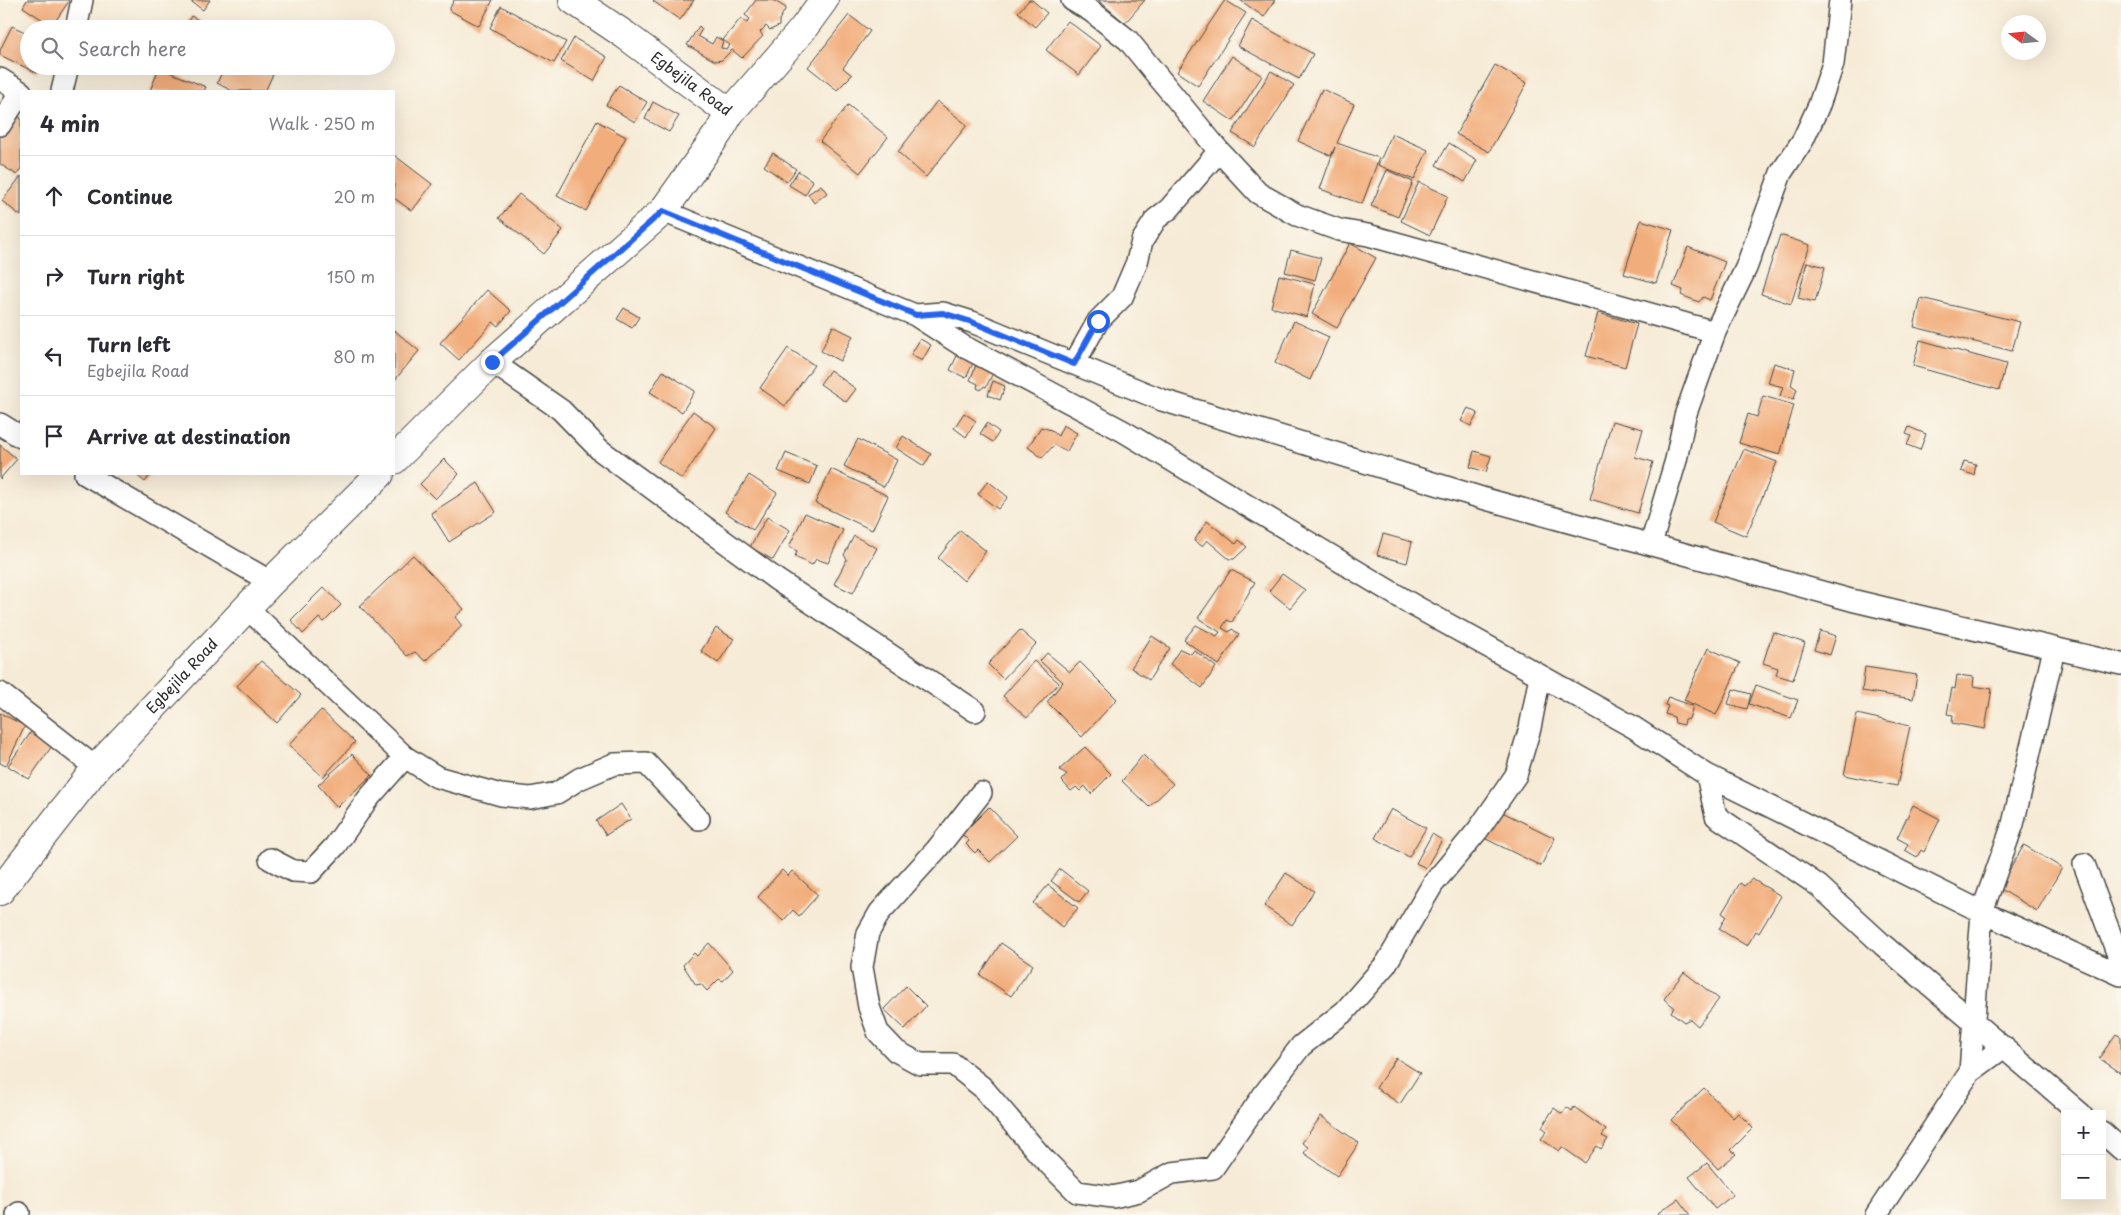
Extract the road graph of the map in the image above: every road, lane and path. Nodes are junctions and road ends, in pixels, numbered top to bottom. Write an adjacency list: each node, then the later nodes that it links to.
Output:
1 (82, 0): 6 (street)
2 (573, 0): 12 (street, Egbejila Road)
3 (824, 0): 12 (street)
4 (1072, 0): 14 (street)
5 (1840, 0): 17 (street)
6 (78, 20)
7 (66, 75): 9 (street)
8 (0, 79): 10 (street)
9 (62, 90)
10 (20, 91)
11 (20, 94): 13 (street)
12 (730, 113): 15 (street, Egbejila Road)
13 (0, 126)
14 (1219, 151): 17 (street); 19 (street)
15 (663, 211): 16 (street); 18 (street, Egbejila Road)
16 (916, 315): 19 (street); 30 (street)
17 (1715, 332): 25 (street)
18 (492, 362): 22 (street, Egbejila Road); 32 (street)
19 (1074, 364): 25 (street)
20 (0, 424): 21 (street)
21 (20, 435)
22 (395, 459)
23 (87, 475): 26 (street)
24 (379, 475): 26 (street, Egbejila Road)
25 (1651, 544): 28 (street)
26 (271, 582): 27 (street, Egbejila Road)
27 (247, 608): 33 (street); 34 (street, Egbejila Road)
28 (2054, 649): 29 (street); 41 (street)
29 (2121, 664)
30 (1540, 676): 35 (street); 36 (street)
31 (0, 693): 34 (street)
32 (975, 711)
33 (405, 757): 37 (street); 38 (street)
34 (96, 768): 40 (street, Egbejila Road)
35 (1706, 776): 41 (street); 44 (street)
36 (981, 794)
37 (699, 819)
38 (270, 859)
39 (2084, 864): 42 (street)
40 (0, 891)
41 (1982, 912): 43 (street); 44 (street)
42 (2121, 963)
43 (2121, 975)
44 (1974, 1022): 45 (street); 46 (street)
45 (2004, 1047): 46 (street); 47 (street)
46 (1970, 1072): 50 (street)
47 (2076, 1110)
48 (2106, 1136): 49 (street)
49 (2121, 1149)
50 (1876, 1215)

